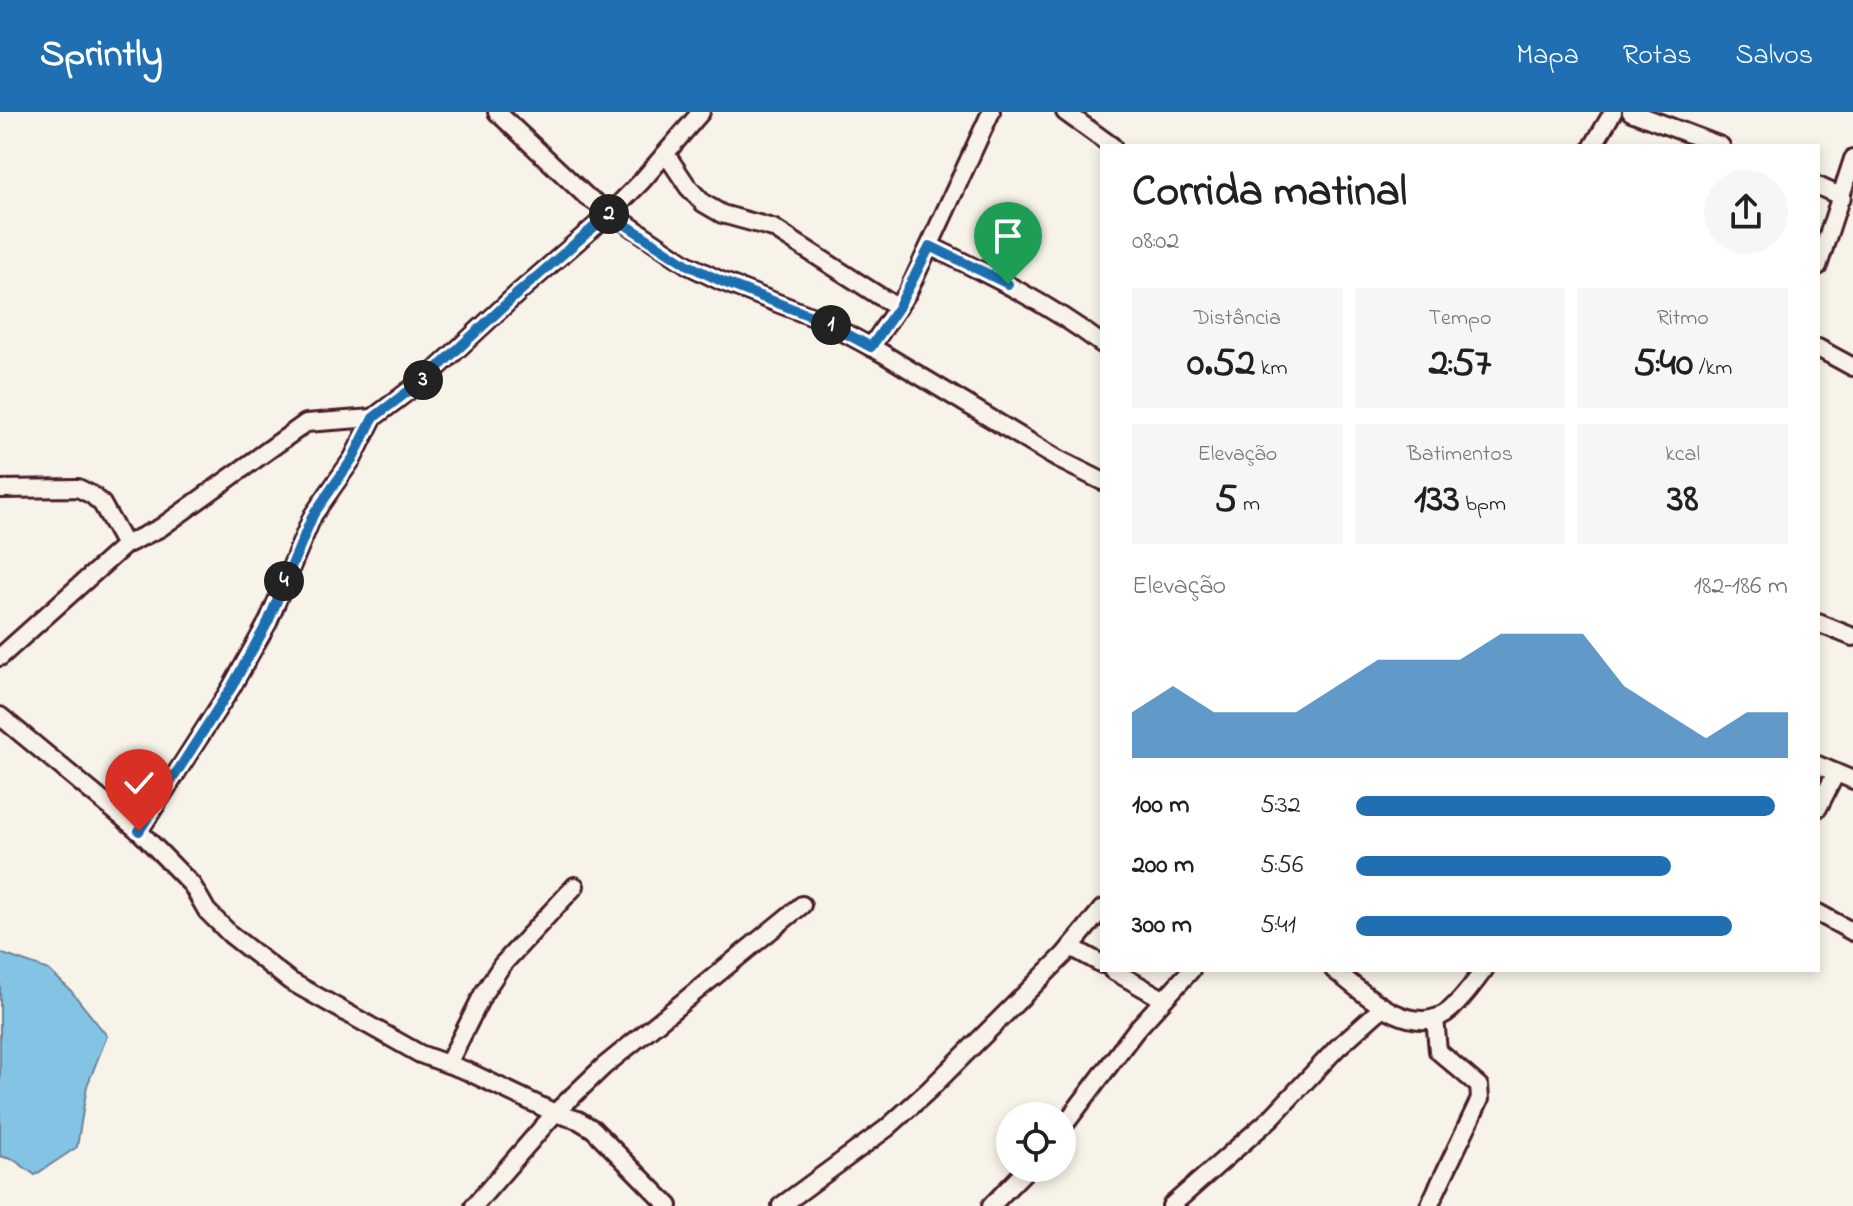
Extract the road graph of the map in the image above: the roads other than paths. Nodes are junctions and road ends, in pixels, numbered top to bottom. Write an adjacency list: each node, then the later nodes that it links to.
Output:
1 (497, 112): 14 (street)
2 (701, 112): 10 (street)
3 (991, 112): 15 (street)
4 (1065, 112): 7 (street)
5 (1613, 112): 8 (street)
6 (1631, 112): 9 (street)
7 (1108, 144)
8 (1594, 144)
9 (1716, 144)
10 (666, 154): 14 (street); 17 (street)
11 (1853, 159): 13 (street)
12 (1820, 187): 13 (street)
13 (1842, 197): 16 (street)
14 (609, 214): 19 (street); 22 (street)
15 (930, 246): 17 (street); 18 (street)
16 (1820, 260)
17 (898, 308): 19 (street)
18 (1100, 343)
19 (871, 347): 23 (street)
20 (1820, 349): 21 (street)
21 (1853, 367)
22 (373, 418): 25 (street); 34 (street)
23 (1100, 480)
24 (0, 489): 25 (street)
25 (125, 545): 28 (street)
26 (1820, 624): 27 (street)
27 (1853, 637)
28 (0, 657)
29 (0, 716): 34 (street)
30 (1820, 766): 31 (street)
31 (1836, 773): 32 (street); 33 (street)
32 (1853, 780)
33 (1820, 804)
34 (139, 831): 49 (street)
35 (575, 886): 49 (street)
36 (802, 905): 51 (street)
37 (1100, 911): 40 (street)
38 (1820, 914): 39 (street)
39 (1853, 932)
40 (1071, 947): 41 (street); 55 (street)
41 (1100, 963)
42 (1116, 972): 46 (street)
43 (1189, 972): 46 (street)
44 (1337, 972): 47 (street)
45 (1482, 972): 48 (street)
46 (1163, 999): 50 (street)
47 (1382, 1008): 48 (street); 57 (street)
48 (1435, 1018): 58 (street)
49 (448, 1064): 51 (street)
50 (1076, 1109)
51 (555, 1113): 53 (street); 54 (street)
52 (1014, 1182): 56 (street)
53 (474, 1206)
54 (669, 1206)
55 (781, 1206)
56 (991, 1206)
57 (1171, 1206)
58 (1429, 1206)

